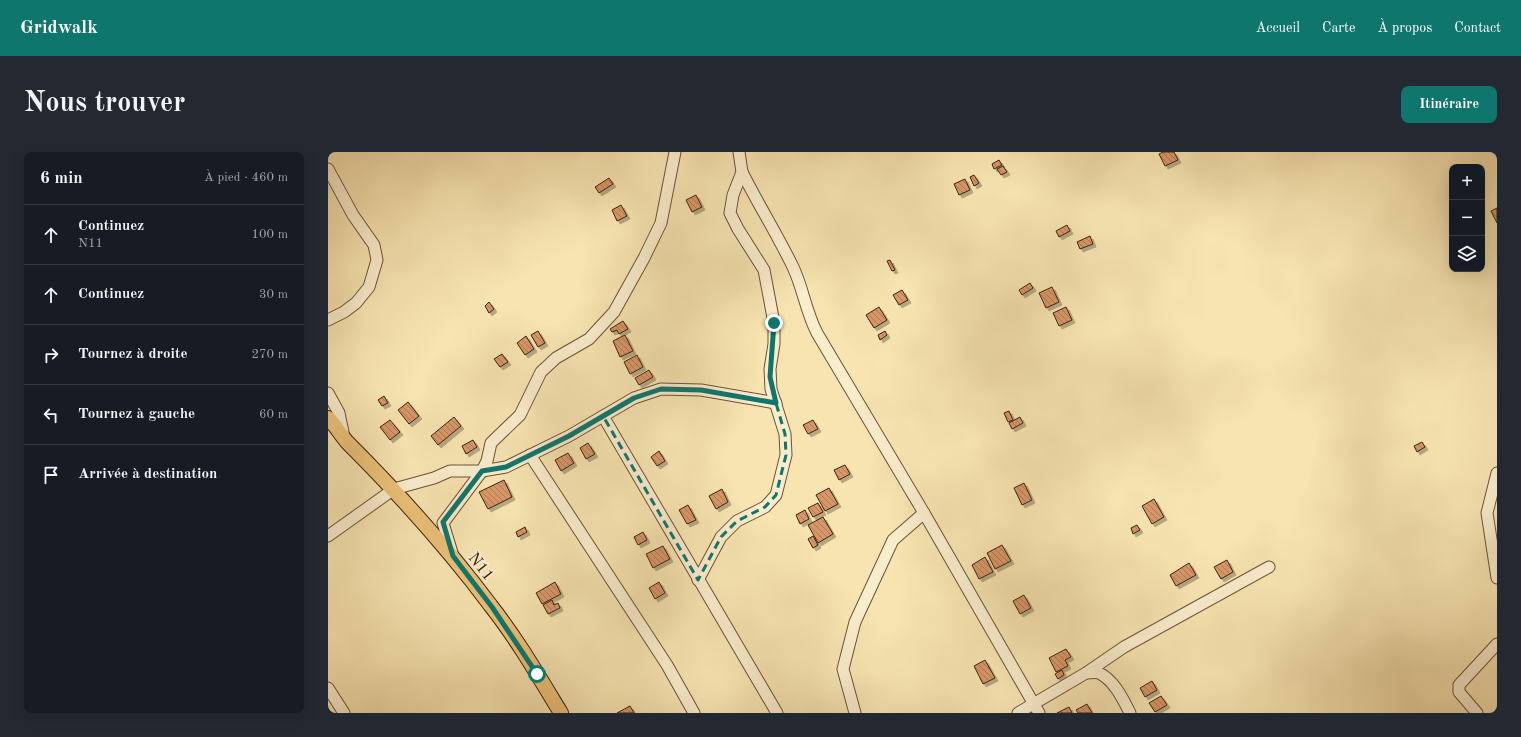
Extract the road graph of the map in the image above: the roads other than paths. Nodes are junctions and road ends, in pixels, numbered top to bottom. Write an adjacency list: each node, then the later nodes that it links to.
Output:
1 (675, 152): 12 (street)
2 (739, 152): 4 (street)
3 (328, 169): 5 (street)
4 (742, 172): 7 (street); 15 (street)
5 (328, 320)
6 (328, 393): 10 (street)
7 (776, 403): 8 (street); 20 (street)
8 (603, 416): 11 (street); 20 (street)
9 (328, 418): 10 (main road, N11)
10 (345, 440): 14 (main road, N11)
11 (530, 455): 12 (street); 27 (street)
12 (482, 471): 14 (street); 17 (street)
13 (1497, 473): 19 (street)
14 (394, 489): 16 (street); 17 (main road, N11)
15 (924, 513): 24 (street); 29 (street)
16 (328, 536)
17 (453, 556): 26 (main road, N11)
18 (1269, 567): 22 (street)
19 (1497, 578)
20 (698, 580): 28 (street)
21 (1497, 644): 32 (street)
22 (1086, 673): 24 (street); 31 (street)
23 (328, 688): 25 (street)
24 (1037, 708): 30 (street)
25 (344, 713)
26 (560, 713)
27 (694, 713)
28 (777, 713)
29 (855, 713)
30 (1018, 713)
31 (1130, 713)
32 (1478, 713)

